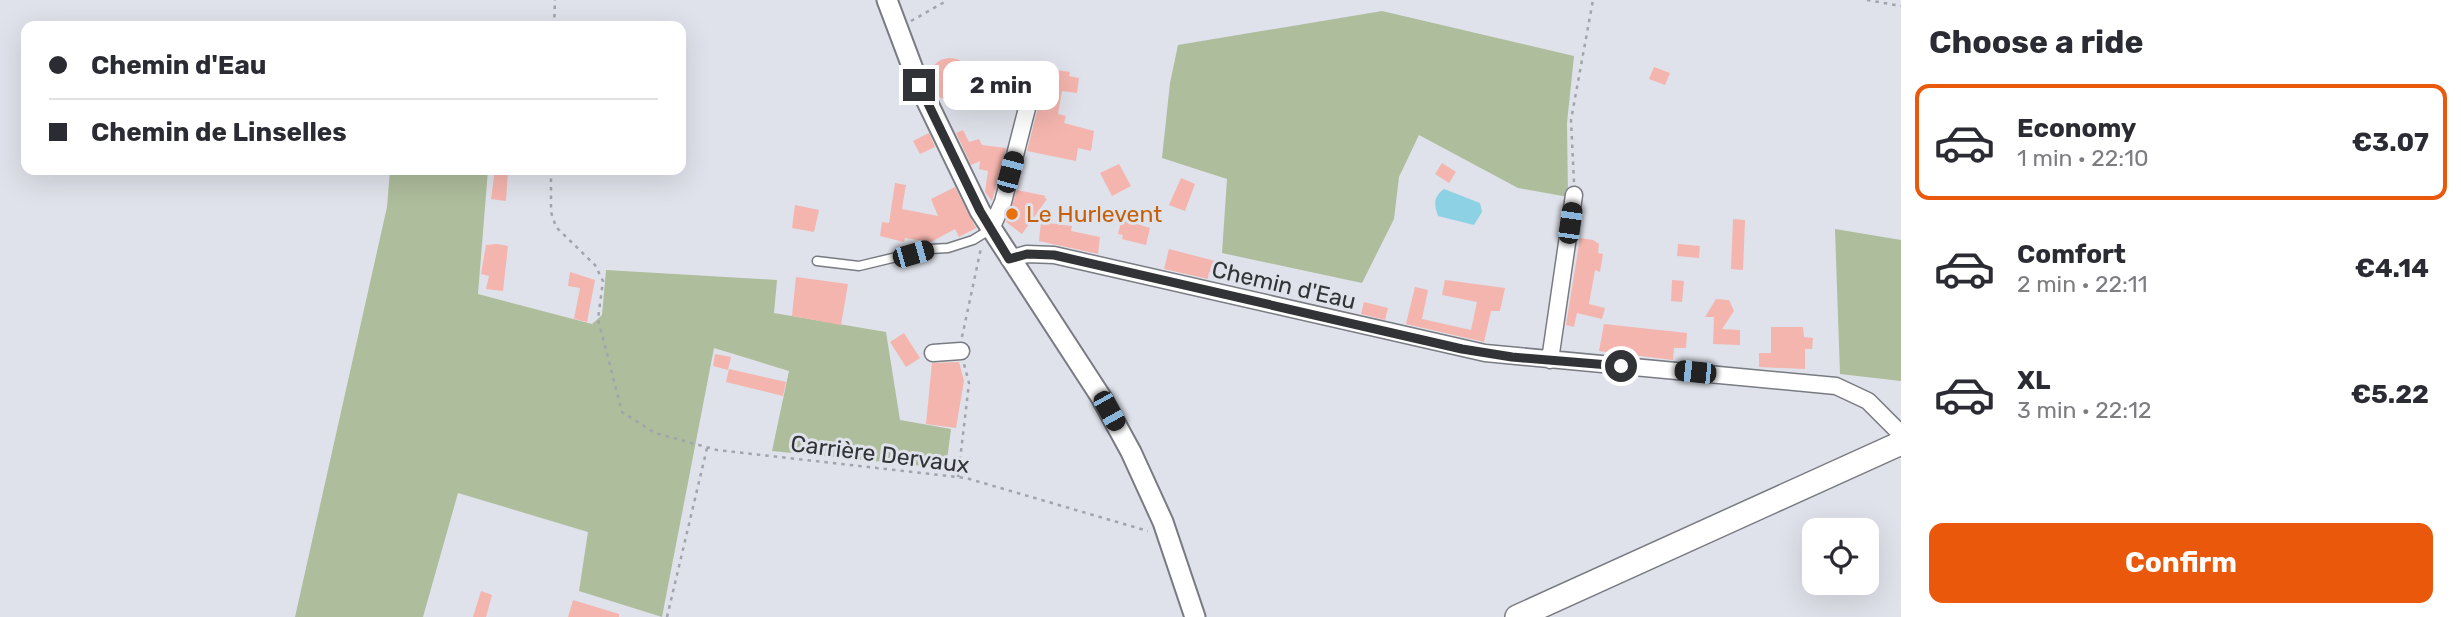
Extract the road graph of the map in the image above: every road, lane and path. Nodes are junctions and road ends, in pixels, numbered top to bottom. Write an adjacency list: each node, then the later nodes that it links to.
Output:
1 (555, 0): 7 (path)
2 (887, 0): 8 (street)
3 (948, 0): 8 (path)
4 (1592, 0): 11 (path)
5 (1867, 0): 6 (path)
6 (1901, 6)
7 (554, 21)
8 (896, 30): 12 (street)
9 (1036, 73): 12 (street)
10 (551, 175): 20 (path, Carrière Dervaux)
11 (1574, 195): 17 (street)
12 (991, 229): 13 (street); 14 (lane); 15 (path)
13 (1009, 259): 17 (street, Chemin d'Eau); 22 (street)
14 (817, 261)
15 (961, 351): 16 (street); 21 (path)
16 (933, 353)
17 (1550, 360): 18 (street, Chemin d'Eau)
18 (1901, 434)
19 (1901, 443): 27 (main road)
20 (707, 448): 21 (path, Carrière Dervaux); 24 (path)
21 (958, 477): 22 (path, Carrière Dervaux)
22 (1168, 534): 23 (street)
23 (1183, 585): 25 (street); 26 (street)
24 (667, 617)
25 (1187, 617)
26 (1195, 617)
27 (1517, 617)

